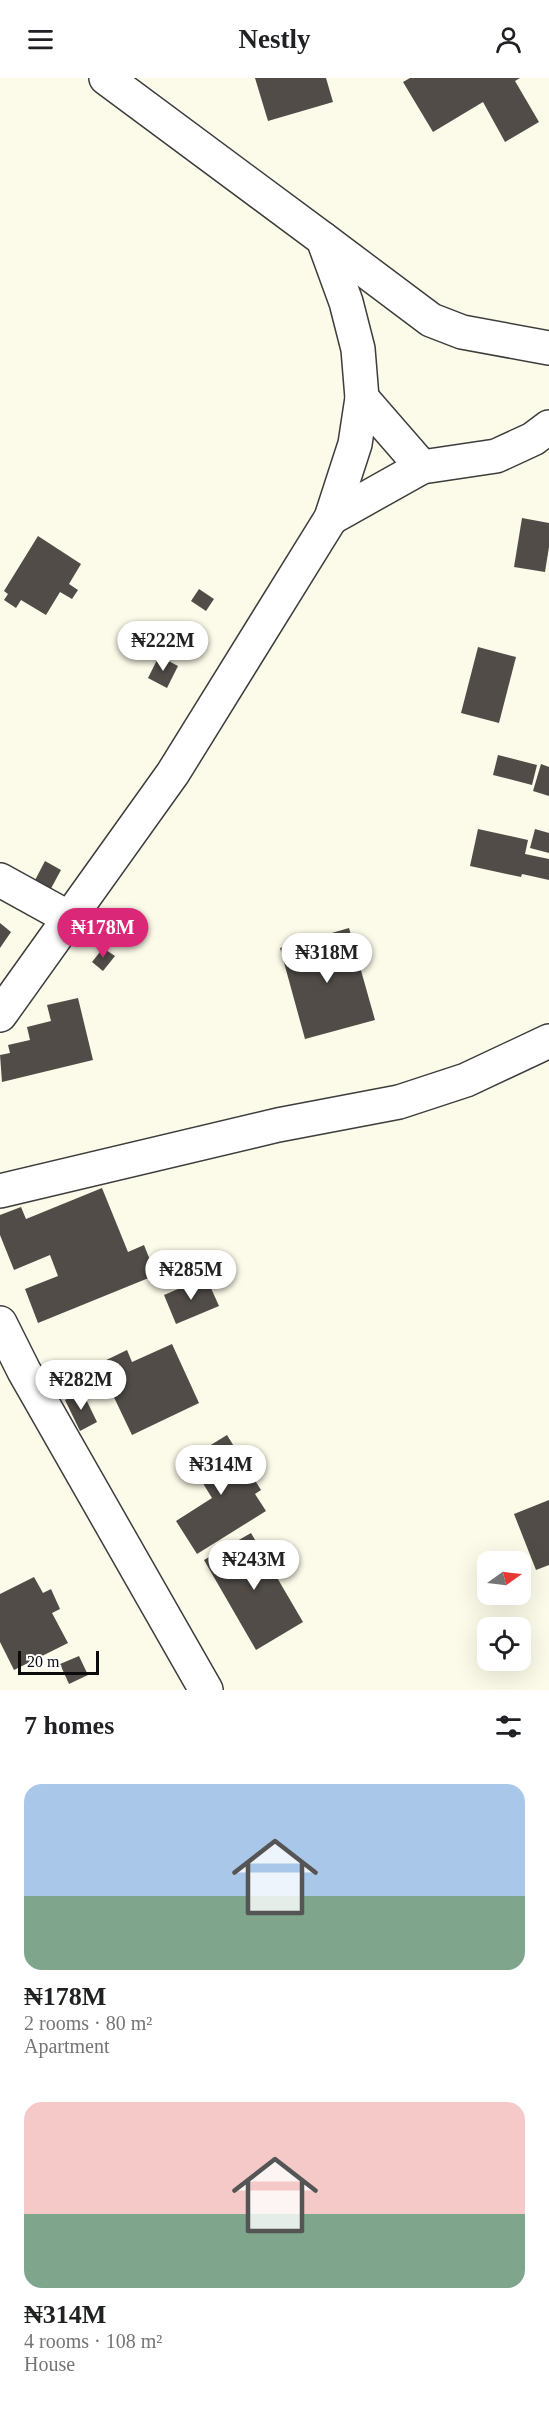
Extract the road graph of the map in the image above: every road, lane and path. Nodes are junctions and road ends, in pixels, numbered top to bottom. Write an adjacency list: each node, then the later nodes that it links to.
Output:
1 (106, 78): 2 (street)
2 (323, 239): 3 (street); 4 (street)
3 (549, 348)
4 (362, 398): 6 (street); 7 (street)
5 (549, 427): 6 (street)
6 (422, 467): 7 (street)
7 (331, 518): 9 (street)
8 (0, 880): 9 (street)
9 (69, 918): 10 (street)
10 (0, 1015)
11 (549, 1041): 12 (street)
12 (0, 1191)
13 (0, 1323): 14 (street)
14 (206, 1690)

